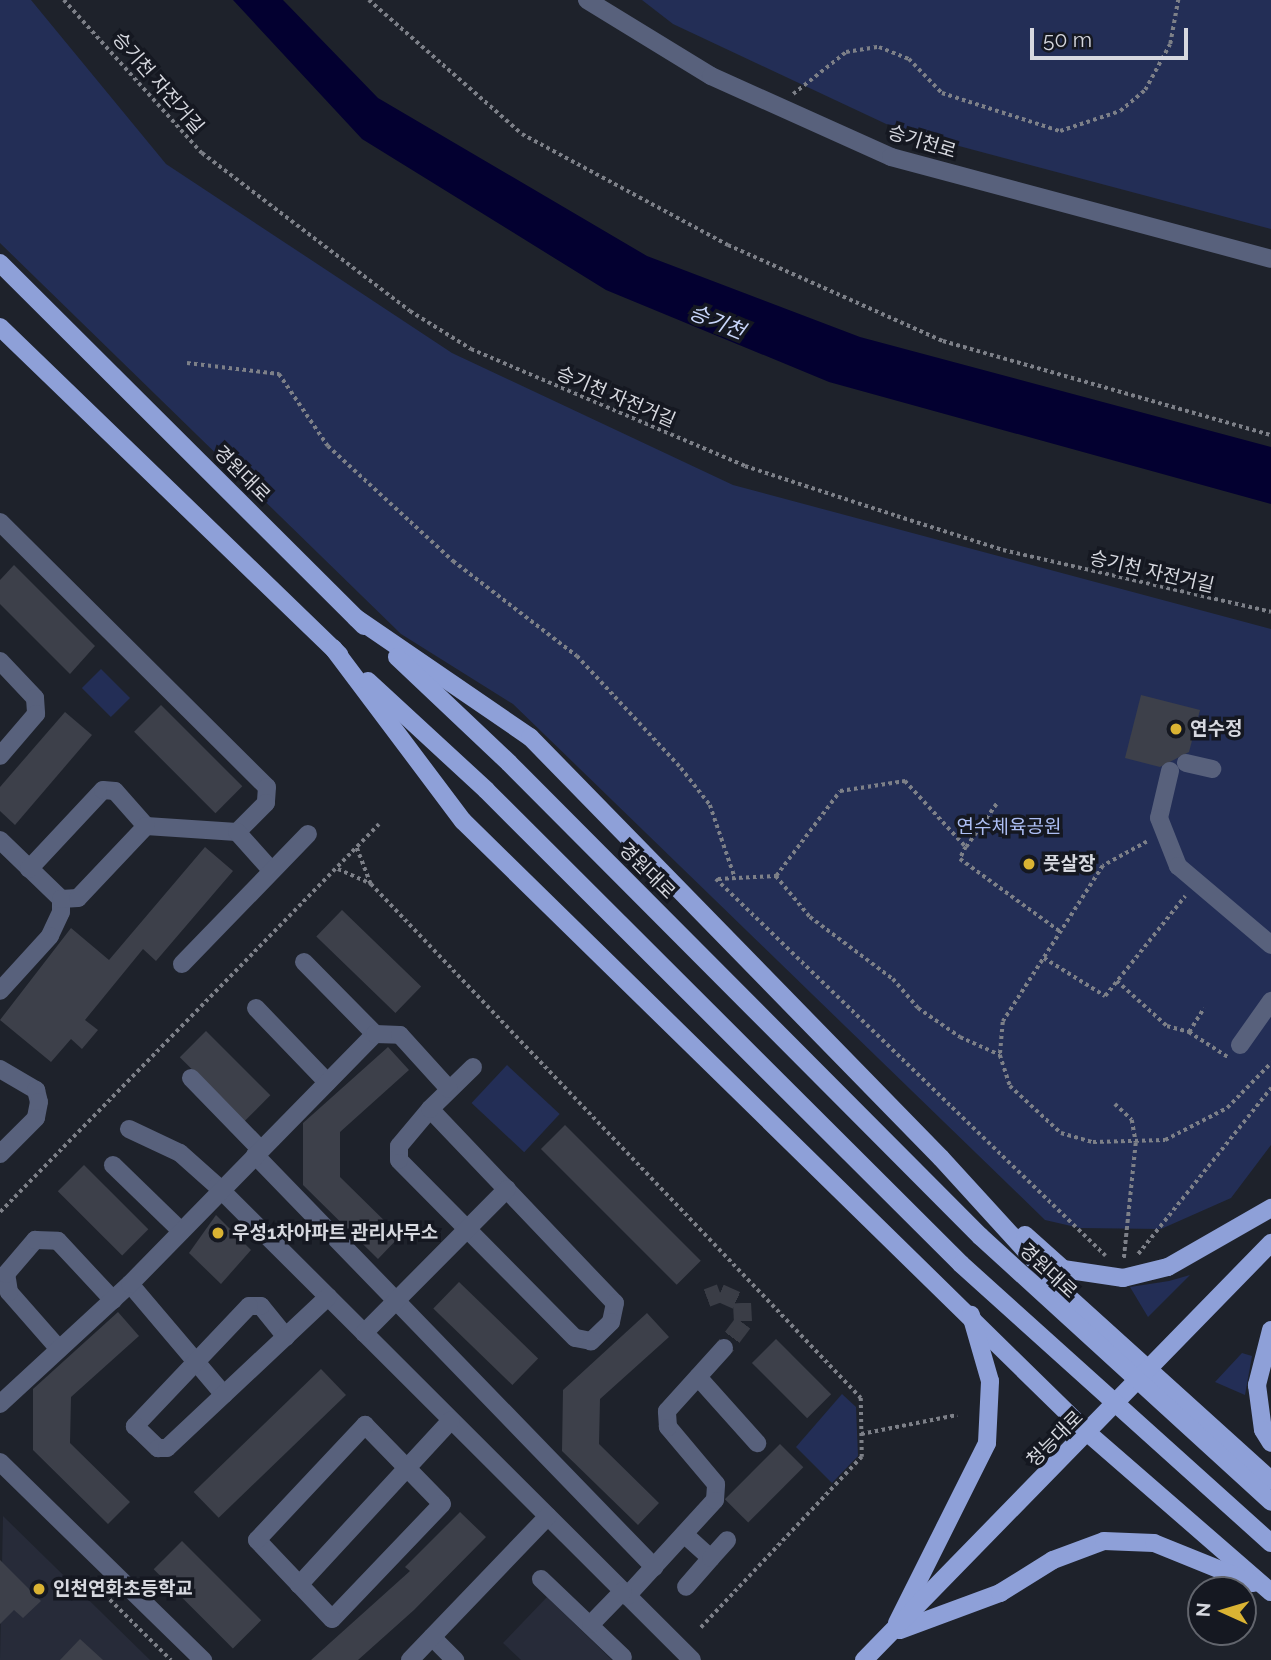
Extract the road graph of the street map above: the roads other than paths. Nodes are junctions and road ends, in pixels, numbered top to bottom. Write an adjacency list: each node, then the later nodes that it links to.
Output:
1 (587, 0): 2 (street, 승기천로)
2 (1271, 259)
3 (0, 262): 6 (main road, 경원대로)
4 (0, 327): 7 (main road)
5 (0, 522): 12 (street)
6 (356, 618): 35 (main road); 65 (main road, 경원대로, bridge)
7 (333, 648): 47 (main road); 69 (main road, bridge)
8 (3, 671): 9 (street)
9 (0, 756)
10 (1212, 769): 18 (street)
11 (146, 826): 12 (street); 15 (street); 17 (street)
12 (237, 832): 16 (street)
13 (308, 834): 16 (street)
14 (0, 840): 15 (street)
15 (30, 869): 17 (street)
16 (272, 871): 20 (street)
17 (61, 899): 21 (street)
18 (1271, 945)
19 (304, 962): 24 (street)
20 (182, 964)
21 (0, 991)
22 (1271, 1001): 25 (street)
23 (256, 1008): 29 (street)
24 (375, 1034): 29 (street); 30 (street)
25 (1237, 1048)
26 (473, 1067): 30 (street)
27 (0, 1069): 33 (street)
28 (191, 1078): 34 (street)
29 (327, 1082): 34 (street)
30 (449, 1089): 31 (street)
31 (430, 1109): 37 (street); 40 (street)
32 (129, 1129): 38 (street)
33 (3, 1145)
34 (258, 1153): 38 (street); 46 (street)
35 (941, 1158): 39 (main road); 54 (main road)
36 (113, 1166): 41 (street)
37 (507, 1189): 40 (street); 40 (street)
38 (221, 1190): 41 (street); 44 (street)
39 (1271, 1208)
40 (468, 1228): 46 (street)
41 (181, 1231): 43 (street)
42 (1271, 1243): 54 (main road, 청능대로)
43 (130, 1284): 45 (street); 53 (street)
44 (328, 1297): 49 (street); 50 (street)
45 (113, 1300): 52 (street); 52 (street)
46 (394, 1302): 49 (street); 71 (street)
47 (970, 1310): 59 (main road); 78 (main road)
48 (1271, 1330): 61 (main road)
49 (364, 1333): 58 (street)
50 (286, 1337): 53 (street); 56 (street)
51 (724, 1348): 55 (street)
52 (59, 1349): 57 (street)
53 (194, 1359): 56 (street); 56 (street)
54 (1149, 1374): 59 (main road, 청능대로); 64 (main road)
55 (698, 1377): 60 (street); 67 (street)
56 (224, 1395)
57 (0, 1404)
58 (451, 1420): 63 (street); 66 (street)
59 (1089, 1434): 75 (main road); 78 (main road, 청능대로)
60 (757, 1443)
61 (1271, 1443)
62 (0, 1462): 81 (street)
63 (407, 1468): 73 (street); 73 (street); 73 (street)
64 (1271, 1480)
65 (1271, 1502)
66 (548, 1516): 76 (street); 79 (street)
67 (684, 1534): 70 (street); 71 (street)
68 (727, 1540): 70 (street)
69 (1271, 1543)
70 (711, 1558): 74 (street)
71 (654, 1567): 76 (street)
72 (541, 1578): 77 (street)
73 (299, 1585)
74 (686, 1587)
75 (1268, 1590): 78 (main road)
76 (625, 1593): 77 (street); 84 (street)
77 (591, 1624): 80 (street)
78 (893, 1632): 85 (main road, 청능대로)
79 (432, 1637): 82 (street); 83 (street)
80 (623, 1657)
81 (203, 1660)
82 (410, 1660)
83 (455, 1660)
84 (692, 1660)
85 (864, 1660)

